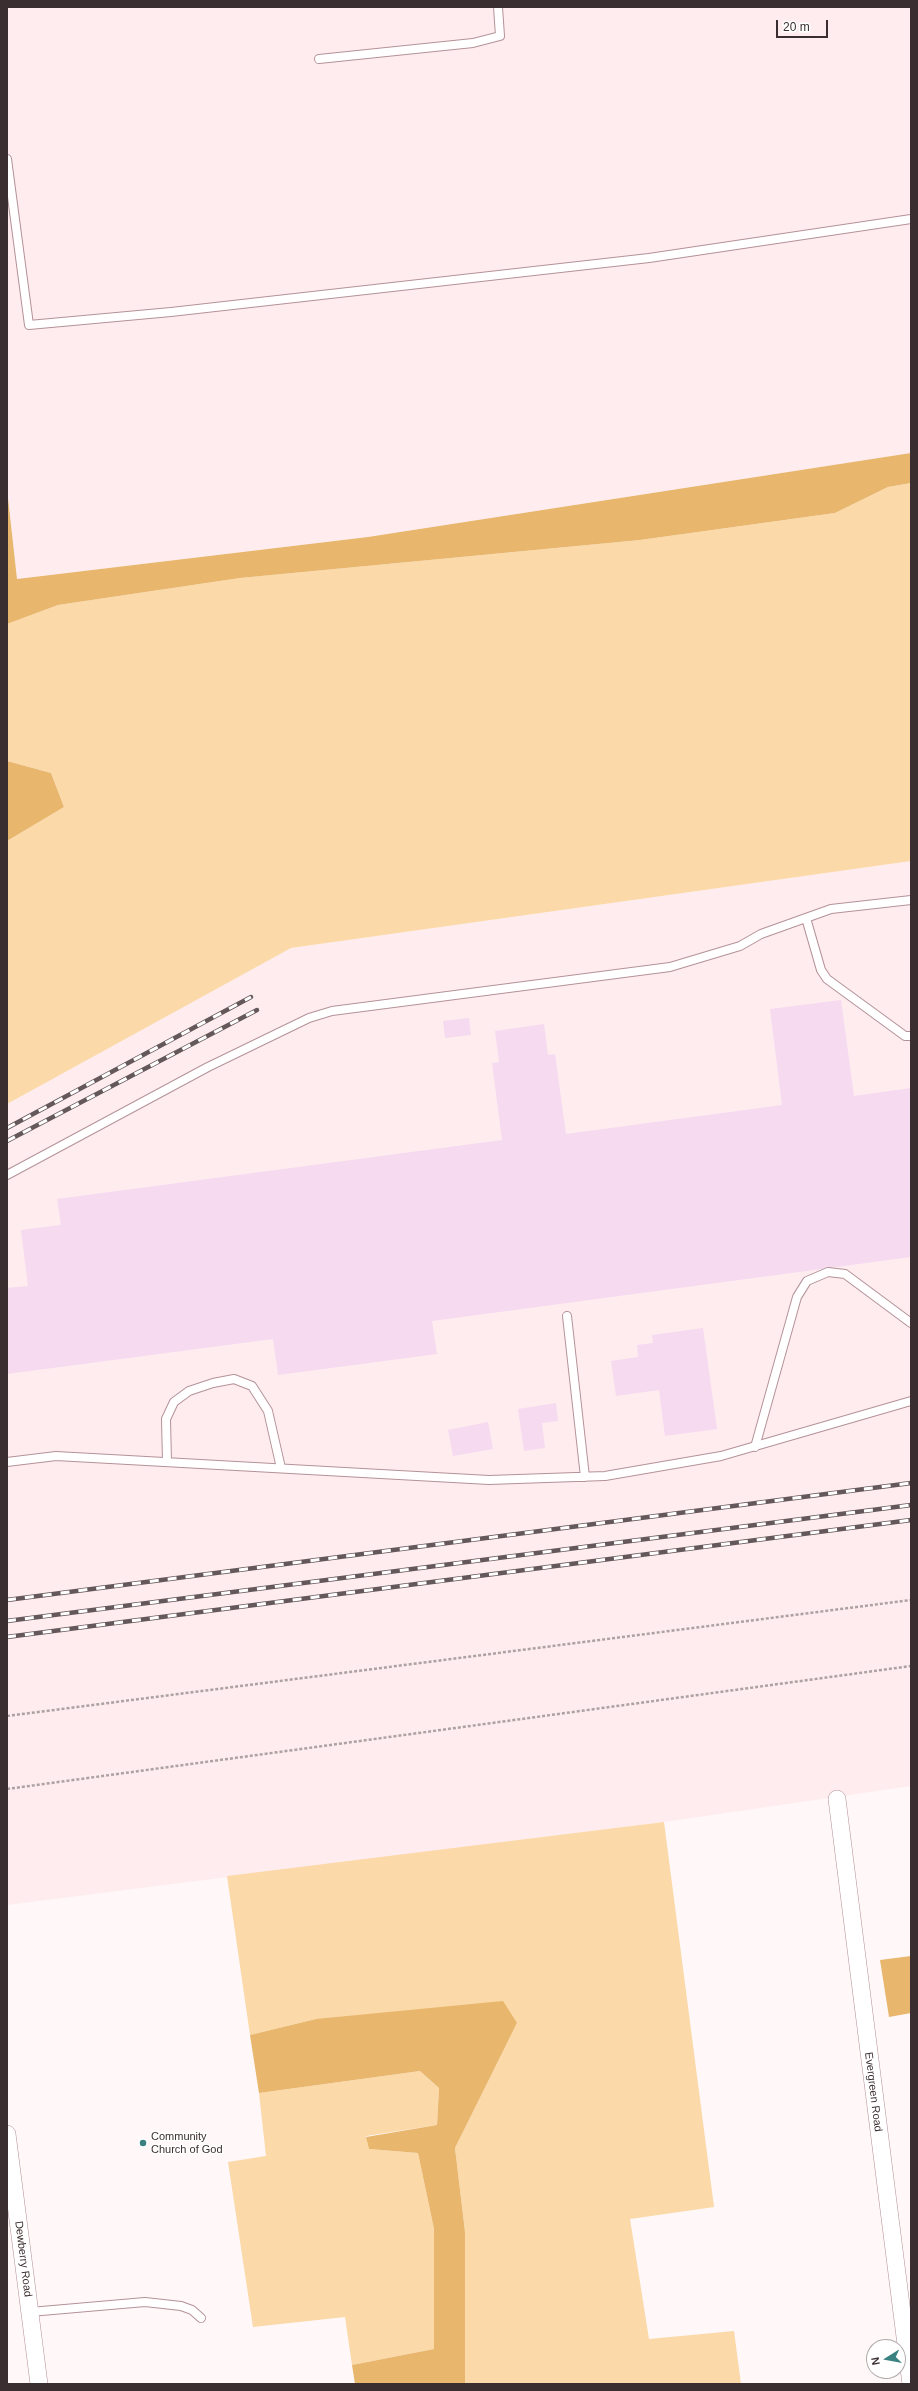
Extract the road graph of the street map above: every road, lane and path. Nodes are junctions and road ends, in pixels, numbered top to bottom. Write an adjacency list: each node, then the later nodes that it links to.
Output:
1 (498, 7): 2 (lane)
2 (319, 59)
3 (7, 159): 4 (lane)
4 (911, 219)
5 (911, 900): 6 (lane)
6 (806, 918): 7 (lane); 8 (lane)
7 (911, 1036)
8 (7, 1175)
9 (567, 1316): 16 (lane)
10 (911, 1323): 12 (lane)
11 (911, 1401): 12 (lane)
12 (755, 1447): 16 (lane)
13 (7, 1462): 14 (lane)
14 (167, 1462): 15 (lane); 15 (lane)
15 (281, 1468): 16 (lane)
16 (585, 1477)
17 (911, 1600): 19 (path)
18 (911, 1666): 20 (path)
19 (7, 1716)
20 (7, 1789)
21 (837, 1799): 26 (street, Evergreen Road)
22 (7, 2134): 23 (street, Dewberry Road)
23 (30, 2312): 24 (lane); 25 (street, Dewberry Road)
24 (201, 2318)
25 (39, 2384)
26 (911, 2384)

